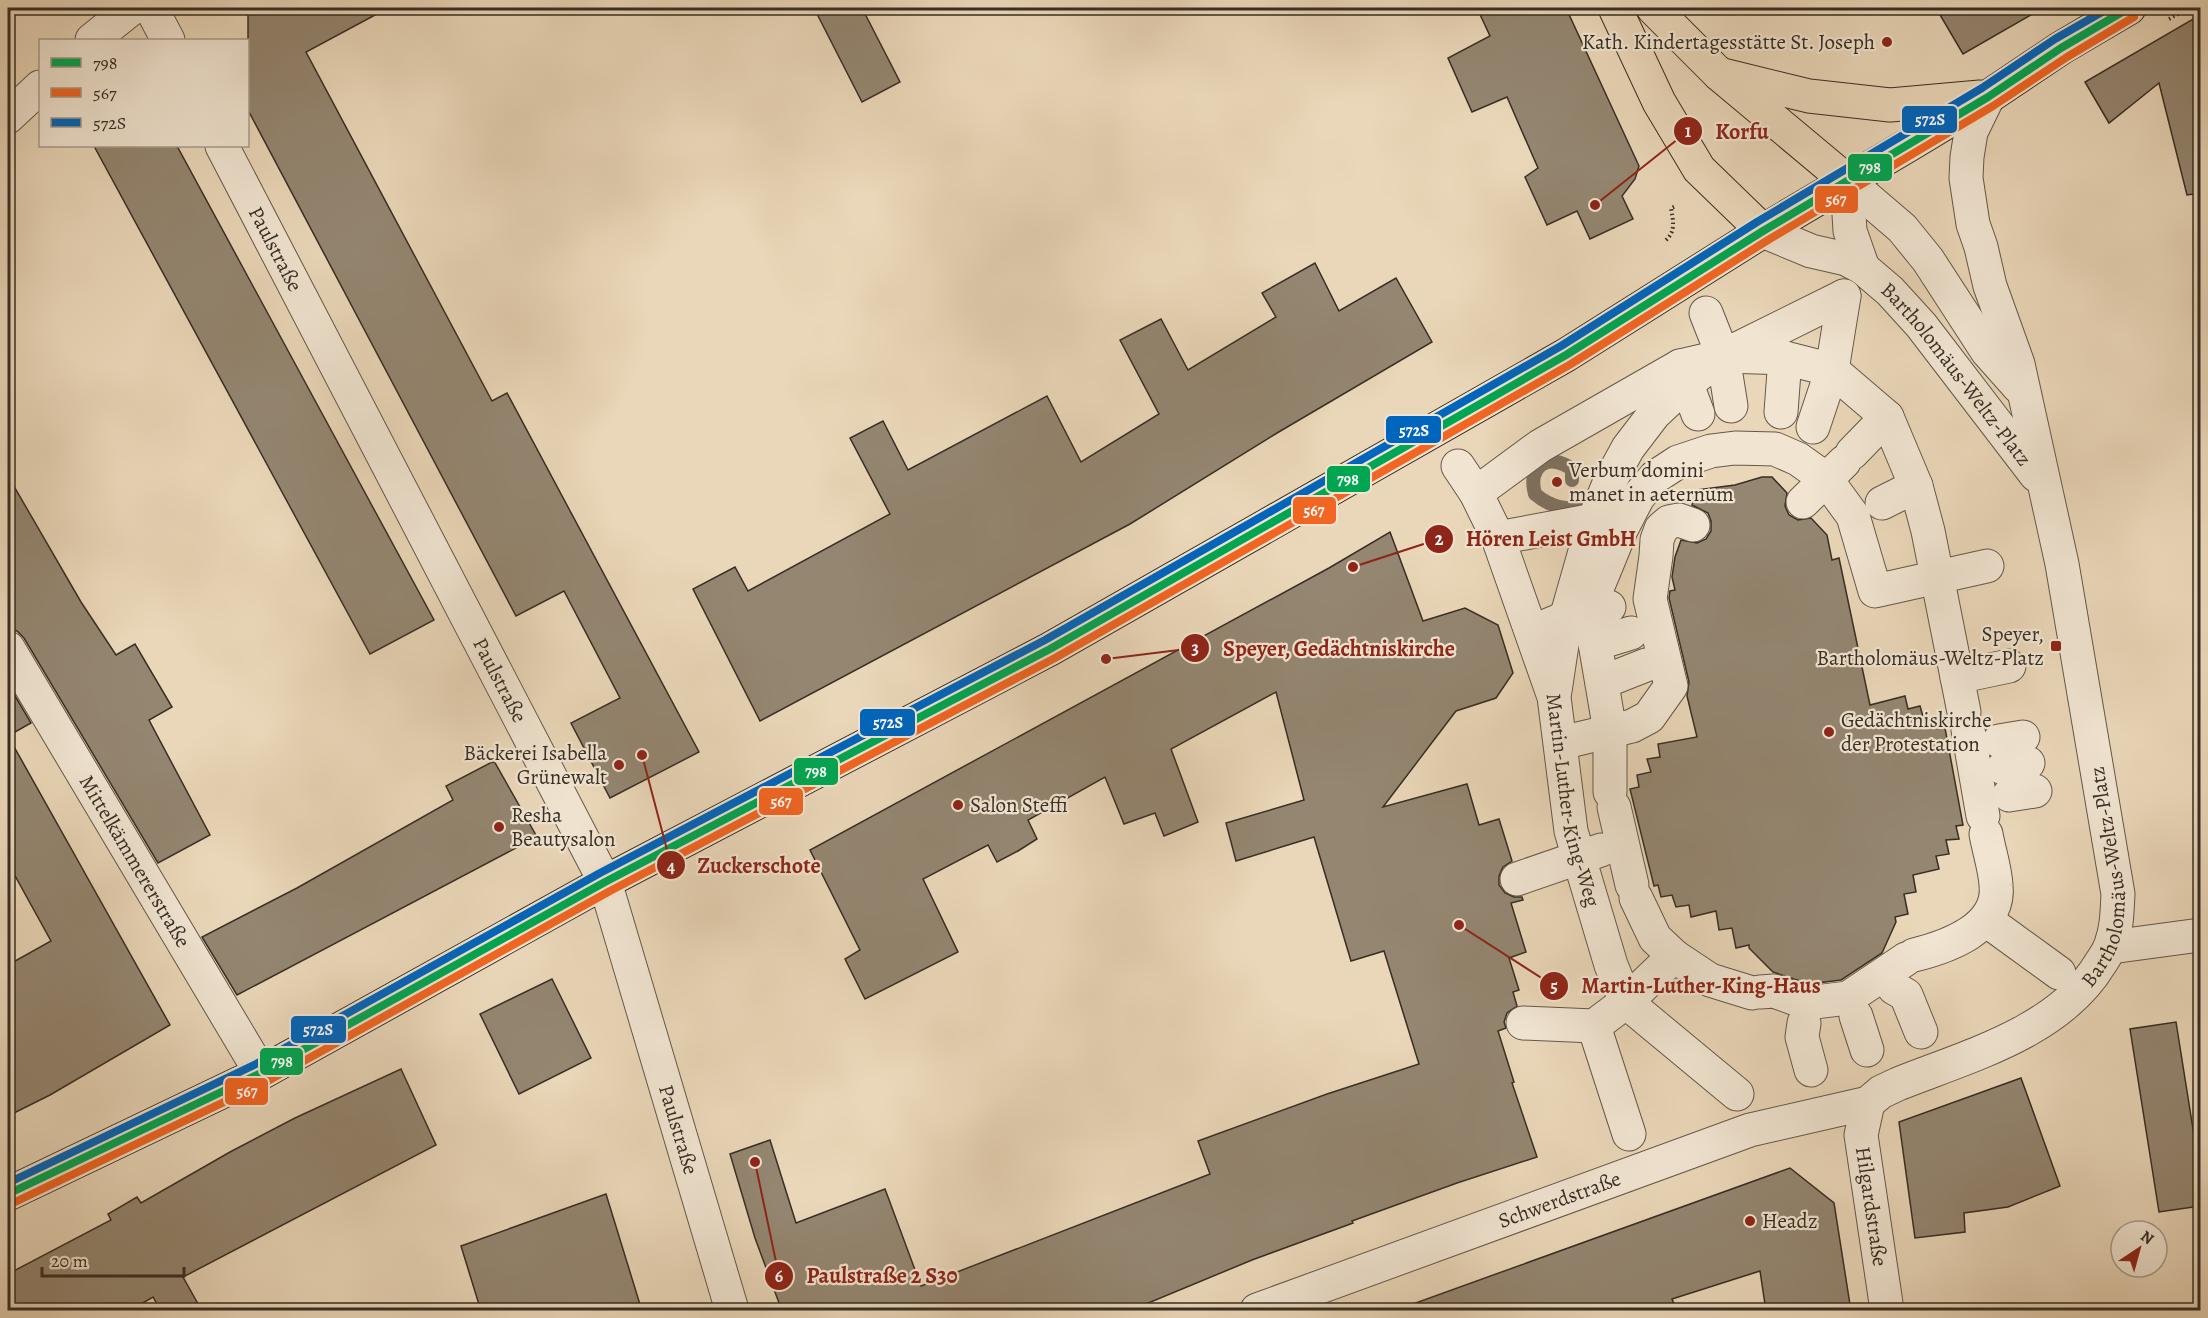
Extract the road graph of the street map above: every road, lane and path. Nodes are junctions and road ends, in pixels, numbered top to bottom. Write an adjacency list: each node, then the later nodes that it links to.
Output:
1 (132, 8): 6 (street)
2 (151, 8): 7 (street)
3 (1615, 8): 14 (main road)
4 (1653, 8): 8 (main road)
5 (2129, 8): 10 (main road)
6 (93, 39)
7 (167, 39)
8 (1719, 75): 10 (main road); 13 (main road)
9 (39, 88): 11 (street)
10 (1988, 97): 13 (main road); 20 (street)
11 (8, 117)
12 (223, 147): 47 (street, Paulstraße)
13 (1847, 181): 14 (main road); 15 (street, Bartholomäus-Weltz-Platz); 20 (street, Bartholomäus-Weltz-Platz)
14 (1763, 231): 15 (street, Bartholomäus-Weltz-Platz); 47 (main road)
15 (1863, 268): 28 (street, Bartholomäus-Weltz-Platz)
16 (1706, 313): 17 (street)
17 (1723, 357): 18 (street); 19 (street); 23 (street); 23 (street)
18 (1785, 358): 19 (street); 24 (street)
19 (1832, 370): 22 (street); 24 (street)
20 (2025, 393): 28 (street, Bartholomäus-Weltz-Platz)
21 (1598, 414): 29 (street); 32 (street); 32 (street)
22 (1887, 417): 25 (street); 27 (street)
23 (1712, 421): 24 (street); 32 (street); 32 (street)
24 (1793, 434): 25 (street)
25 (1841, 465): 30 (street); 31 (street)
26 (1458, 466): 29 (street, Martin-Luther-King-Weg)
27 (1916, 486): 31 (street); 35 (street)
28 (2044, 486): 50 (street, Bartholomäus-Weltz-Platz)
29 (1476, 493): 33 (street, Martin-Luther-King-Weg)
30 (1803, 502)
31 (1868, 509): 35 (street)
32 (1640, 524): 33 (street); 36 (street); 38 (street); 41 (street); 42 (street)
33 (1498, 538): 36 (street, Martin-Luther-King-Weg)
34 (1987, 566): 35 (street)
35 (1937, 578): 40 (street)
36 (1532, 632): 42 (street, Martin-Luther-King-Weg)
37 (8, 648): 62 (street, Mittelkämmererstraße)
38 (1656, 661): 41 (street); 43 (street)
39 (2009, 666): 40 (street)
40 (1957, 677): 48 (street)
41 (1603, 682): 43 (street)
42 (1554, 697): 44 (street, Martin-Luther-King-Weg)
43 (1610, 731): 44 (street); 45 (street)
44 (1561, 743): 45 (street, Martin-Luther-King-Weg)
45 (1611, 848): 46 (street); 51 (street); 54 (street, Martin-Luther-King-Weg)
46 (1517, 879)
47 (605, 882): 62 (main road); 67 (street, Paulstraße)
48 (1986, 920): 52 (street); 53 (street)
49 (2200, 935): 50 (street)
50 (2111, 947): 64 (street, Bartholomäus-Weltz-Platz)
51 (1674, 956): 54 (street); 56 (street)
52 (1895, 973): 55 (street); 59 (street)
53 (2059, 973)
54 (1626, 1002): 58 (street); 63 (street, Martin-Luther-King-Weg)
55 (1852, 1008): 56 (street); 60 (street)
56 (1805, 1014): 61 (street)
57 (1523, 1023): 58 (street)
58 (1594, 1026): 65 (street)
59 (1921, 1032)
60 (1867, 1050)
61 (1811, 1070)
62 (261, 1073): 66 (main road)
63 (1737, 1094)
64 (1868, 1103): 68 (street, Schwerdstraße); 69 (street, Hilgardstraße)
65 (1629, 1134)
66 (8, 1194)
67 (732, 1311)
68 (1257, 1311)
69 (1887, 1311)

